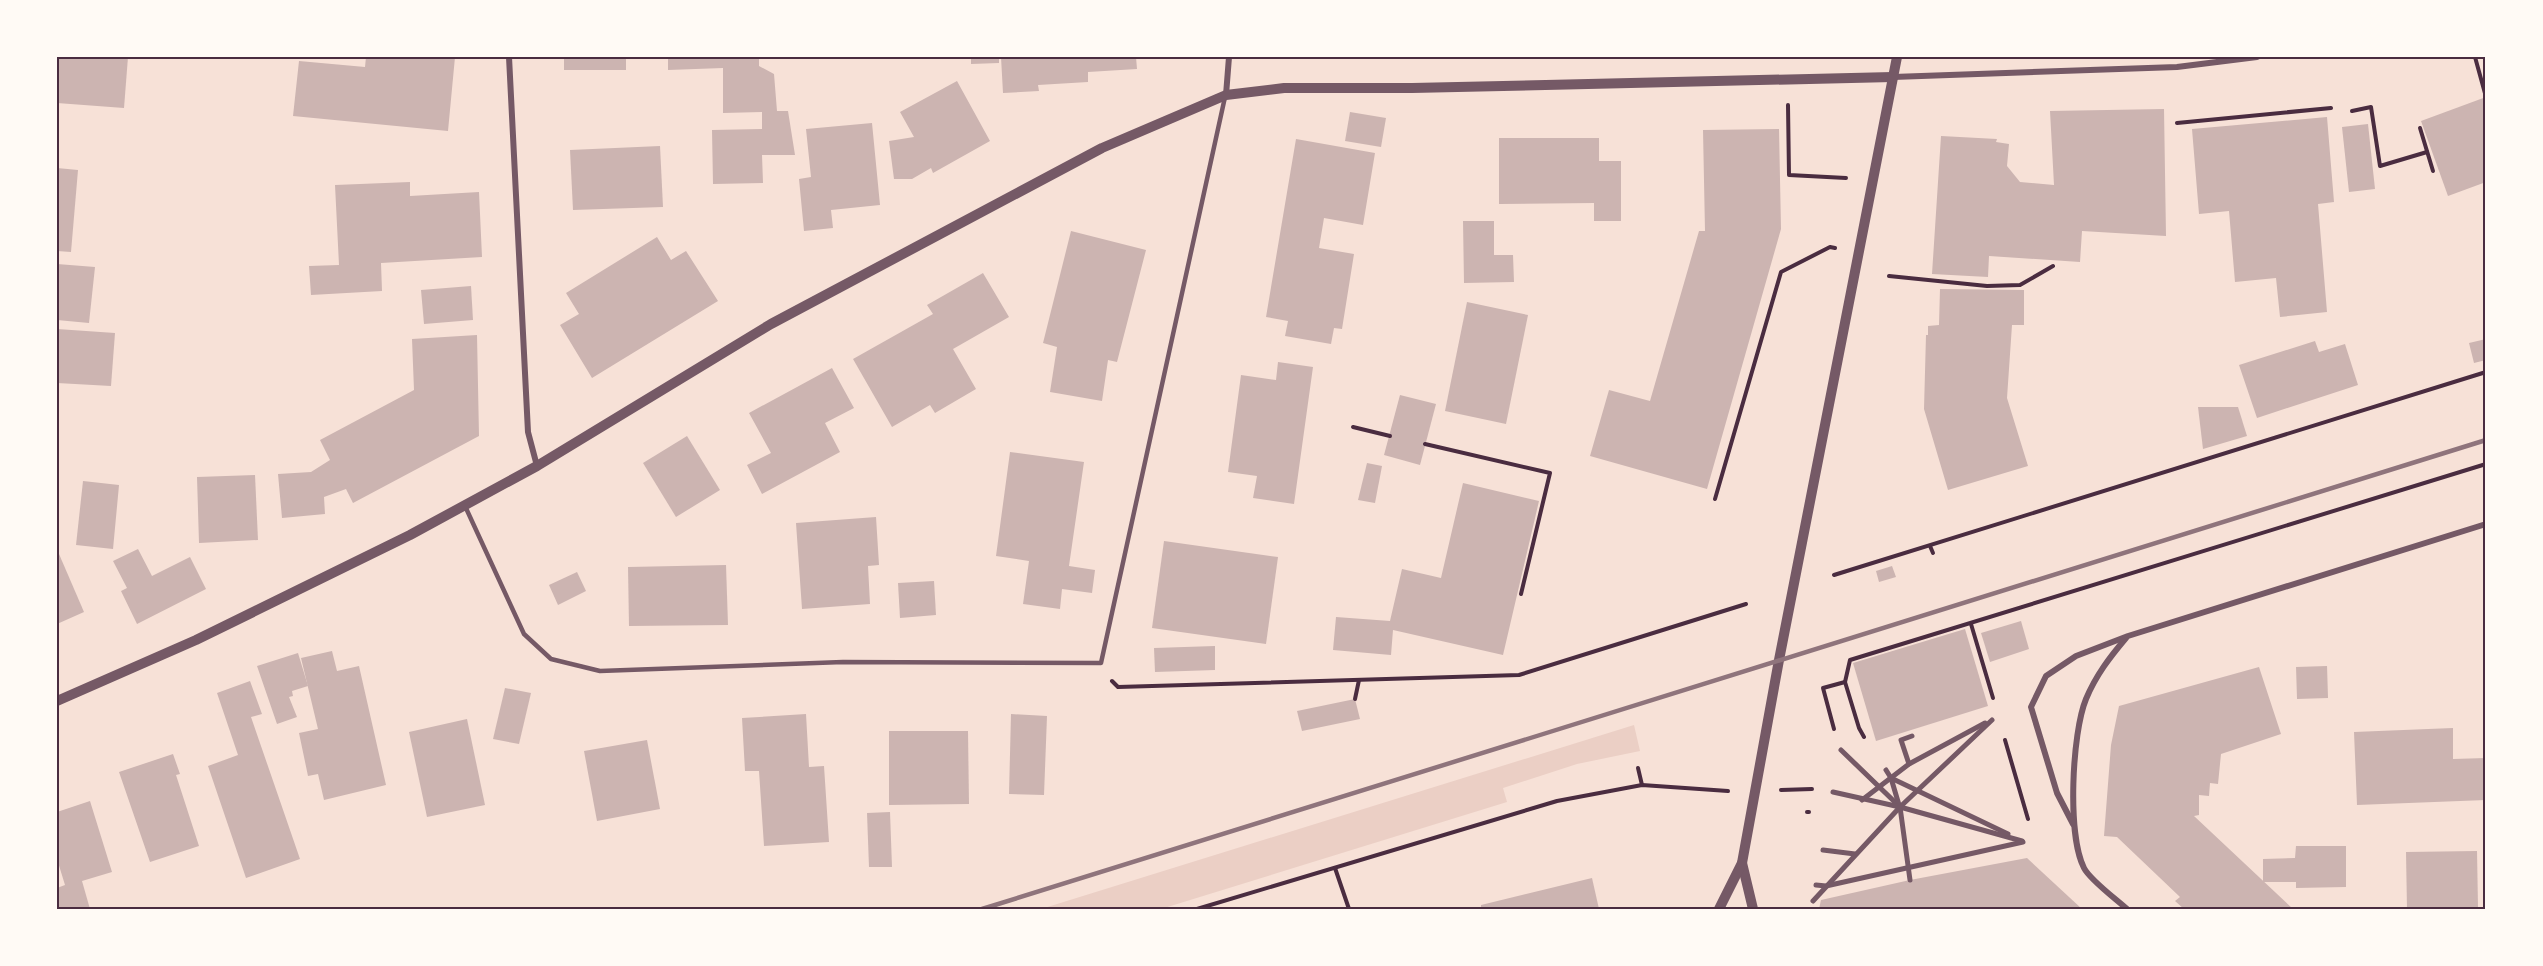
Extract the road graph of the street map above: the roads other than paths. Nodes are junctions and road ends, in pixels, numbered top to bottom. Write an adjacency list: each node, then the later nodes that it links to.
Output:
1 (509, 57): 7 (street)
2 (1229, 57): 6 (street)
3 (1897, 57): 5 (street)
4 (2257, 57): 5 (street)
5 (1893, 77): 6 (street); 26 (street)
6 (1226, 95): 7 (street); 8 (lane)
7 (537, 466): 8 (street)
8 (465, 506): 11 (street)
9 (2486, 524): 10 (street)
10 (2127, 636): 22 (street); 22 (street)
11 (57, 701)
12 (1912, 736): 14 (street)
13 (1841, 750): 17 (street)
14 (1909, 764): 16 (street); 18 (street)
15 (1886, 770): 16 (street)
16 (1891, 778): 17 (street); 18 (street); 21 (street)
17 (1878, 786): 20 (street); 21 (street)
18 (1916, 790): 21 (street); 23 (street)
19 (1833, 792): 20 (street)
20 (1862, 800): 21 (street)
21 (1900, 807): 23 (street); 25 (street); 27 (street)
22 (2073, 824): 34 (street)
23 (2023, 842): 27 (street)
24 (1823, 850): 25 (street)
25 (1856, 854): 30 (street)
26 (1742, 863): 32 (street); 33 (street)
27 (1909, 868): 28 (street); 30 (street)
28 (1910, 879)
29 (1816, 885): 30 (street)
30 (1826, 886): 31 (street)
31 (1812, 901)
32 (1719, 909)
33 (1753, 909)
34 (2127, 909)

